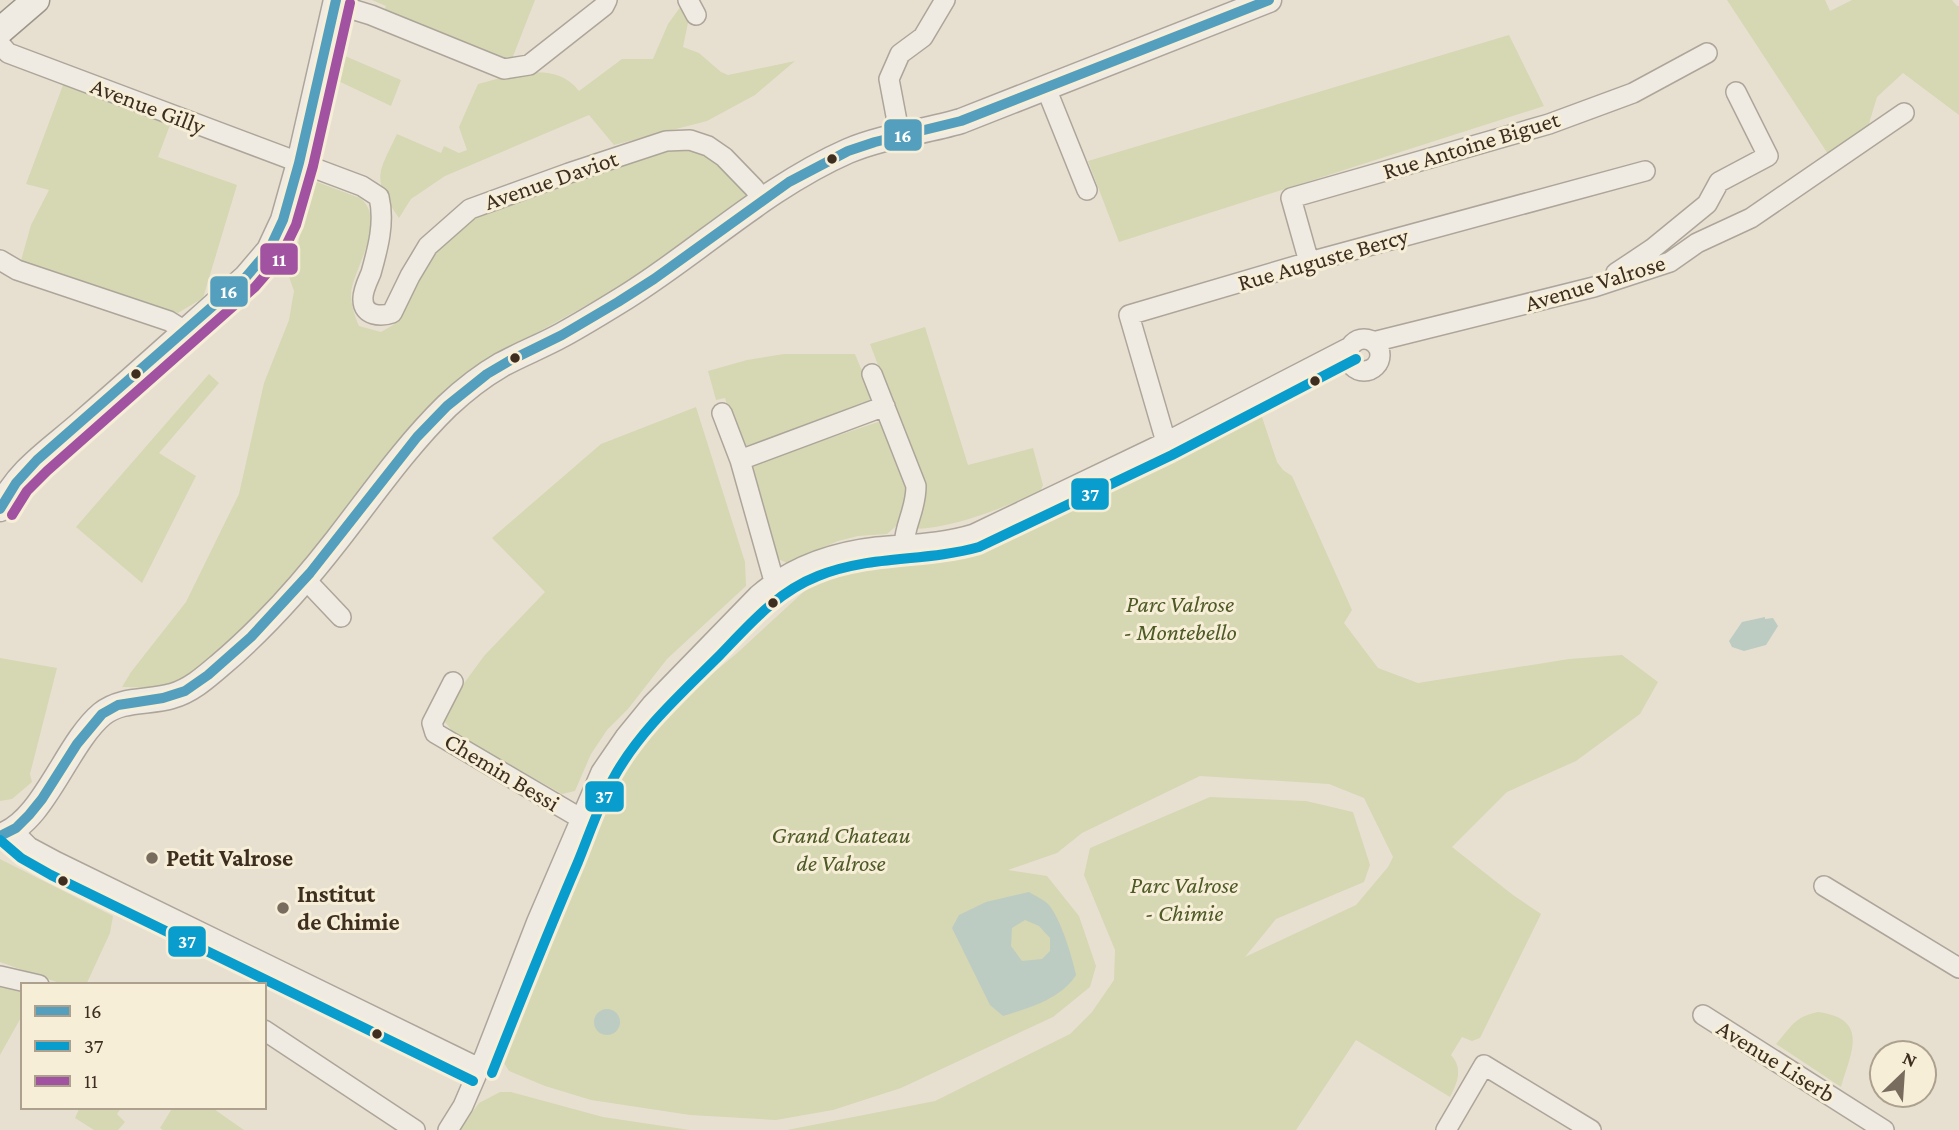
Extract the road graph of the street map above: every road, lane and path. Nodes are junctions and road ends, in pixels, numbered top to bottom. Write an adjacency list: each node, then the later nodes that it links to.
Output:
1 (36, 0): 6 (main road)
2 (607, 0): 5 (street)
3 (945, 0): 12 (street)
4 (1263, 1): 9 (street)
5 (335, 2): 13 (street)
6 (0, 31)
7 (0, 44): 13 (street, Avenue Gilly)
8 (1707, 53): 18 (street, Rue Antoine Biguet)
9 (1046, 88): 12 (street); 15 (street)
10 (1737, 92): 19 (street)
11 (1904, 113): 19 (street, Avenue Valrose)
12 (900, 136): 16 (street)
13 (299, 163): 16 (street, Avenue Daviot); 20 (street)
14 (1645, 171): 18 (street, Rue Auguste Bercy)
15 (1087, 190)
16 (761, 199): 30 (street)
17 (0, 260): 20 (street)
18 (1309, 262): 26 (street, Rue Auguste Bercy)
19 (1594, 288): 21 (street, Avenue Valrose)
20 (185, 331): 28 (street)
21 (1373, 342): 22 (street, Avenue Valrose); 22 (street)
22 (1350, 347): 26 (street, Avenue Valrose)
23 (872, 374): 24 (street)
24 (885, 406): 27 (street); 29 (street)
25 (722, 413): 27 (street)
26 (1166, 442): 29 (street, Avenue Valrose)
27 (740, 460): 31 (street)
28 (0, 509)
29 (904, 545): 31 (street, Avenue Valrose)
30 (304, 579): 32 (street); 35 (street)
31 (774, 581): 34 (street, Avenue Valrose)
32 (341, 617)
33 (453, 682): 34 (street, Chemin Bessi)
34 (580, 818): 42 (street, Avenue Valrose)
35 (4, 829): 42 (street)
36 (1824, 886): 37 (street)
37 (1959, 968)
38 (0, 976): 39 (street)
39 (30, 983)
40 (1703, 1015): 47 (street, Avenue Liserb)
41 (266, 1031): 43 (street)
42 (479, 1068): 44 (street, Avenue Valrose)
43 (415, 1130)
44 (448, 1130)
45 (1446, 1130): 46 (street)
46 (1591, 1130)
47 (1884, 1130)

